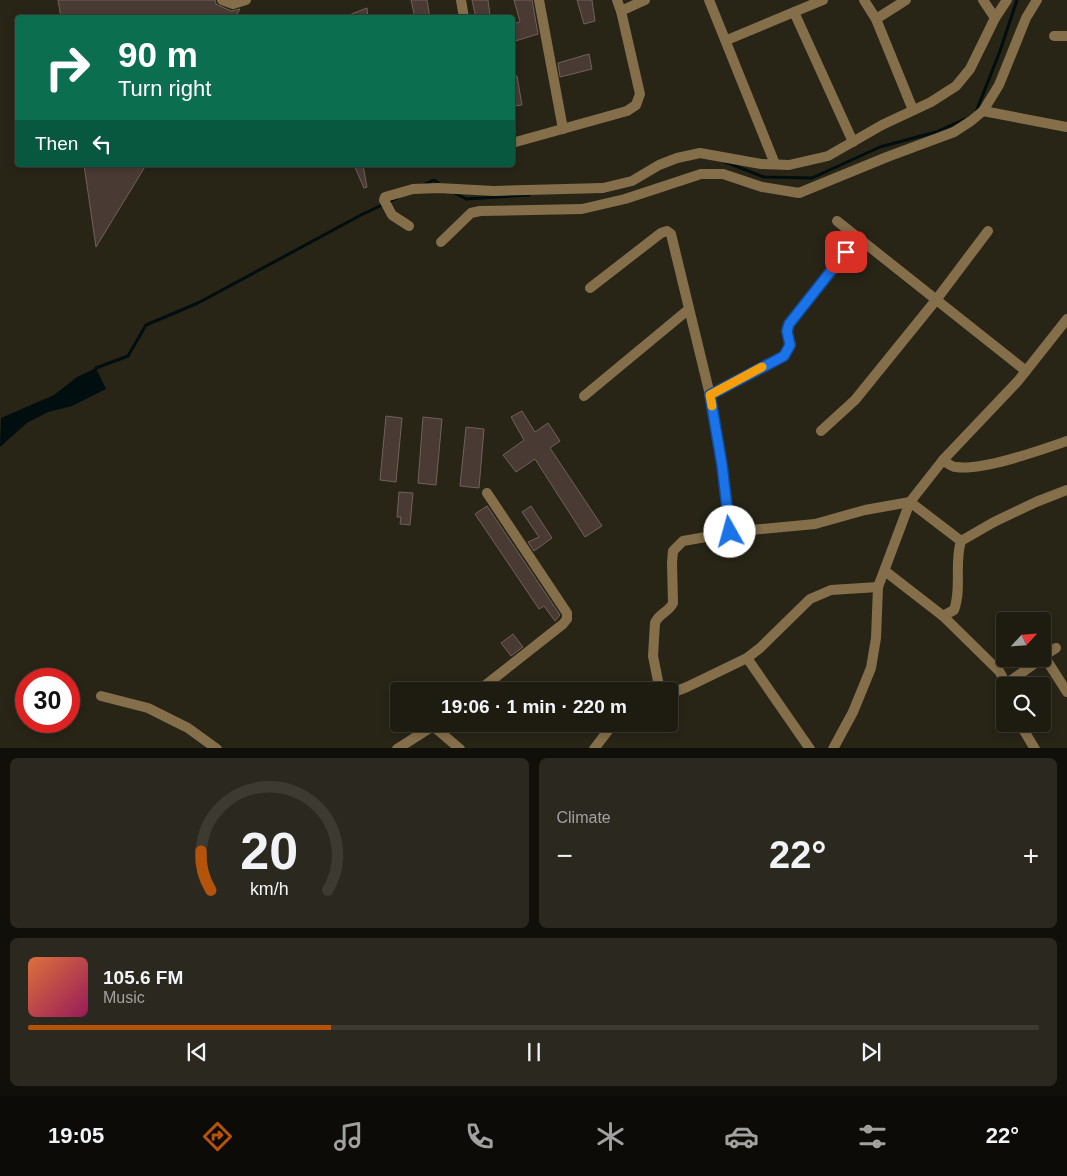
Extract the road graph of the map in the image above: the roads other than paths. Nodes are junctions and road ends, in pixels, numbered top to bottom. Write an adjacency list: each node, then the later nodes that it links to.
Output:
1 (222, 0): 2 (street)
2 (246, 0)
3 (461, 0): 16 (street)
4 (539, 0): 25 (street)
5 (617, 0): 14 (street)
6 (646, 0): 14 (street)
7 (710, 0): 21 (street)
8 (823, 0): 15 (street)
9 (864, 0): 18 (street)
10 (906, 0): 18 (street)
11 (983, 0): 17 (street)
12 (1007, 0): 17 (street)
13 (1037, 0): 23 (street)
14 (621, 11): 25 (street)
15 (794, 12): 21 (street); 27 (street)
16 (464, 15)
17 (995, 18): 22 (street)
18 (876, 19): 22 (street)
19 (1054, 36): 20 (street)
20 (1067, 36)
21 (727, 40): 28 (street)
22 (914, 110): 27 (street)
23 (983, 111): 24 (street); 33 (street)
24 (1067, 127)
25 (563, 128): 26 (street)
26 (515, 142)
27 (853, 142): 28 (street)
28 (775, 164): 30 (street)
29 (837, 221): 32 (street)
30 (408, 226)
31 (988, 231): 35 (street)
32 (858, 238): 35 (street); 39 (street)
33 (441, 242)
34 (590, 288): 36 (street)
35 (936, 300): 38 (street); 41 (street)
36 (690, 309): 39 (street); 40 (street)
37 (1067, 319): 38 (street)
38 (1026, 371): 43 (street)
39 (710, 395): 47 (street)
40 (584, 396)
41 (821, 431)
42 (1067, 441): 43 (street)
43 (943, 460): 46 (street)
44 (1067, 490): 48 (street)
45 (487, 493): 59 (street)
46 (910, 502): 47 (street); 48 (street); 49 (street)
47 (730, 532): 60 (street)
48 (962, 541): 51 (street)
49 (885, 570): 50 (street); 51 (street)
50 (878, 587): 54 (street); 73 (street)
51 (943, 616): 57 (street)
52 (1056, 648): 53 (street)
53 (1051, 651)
54 (747, 658): 61 (street); 72 (street)
55 (1028, 668): 58 (street)
56 (1051, 668): 62 (street)
57 (1002, 677)
58 (1015, 677)
59 (489, 682)
60 (658, 682)
61 (678, 690)
62 (1067, 692)
63 (101, 696): 68 (street)
64 (423, 732): 69 (street)
65 (443, 732): 70 (street)
66 (607, 732): 71 (street)
67 (1025, 732): 74 (street)
68 (217, 748)
69 (397, 748)
70 (460, 748)
71 (594, 748)
72 (810, 748)
73 (833, 748)
74 (1035, 748)

